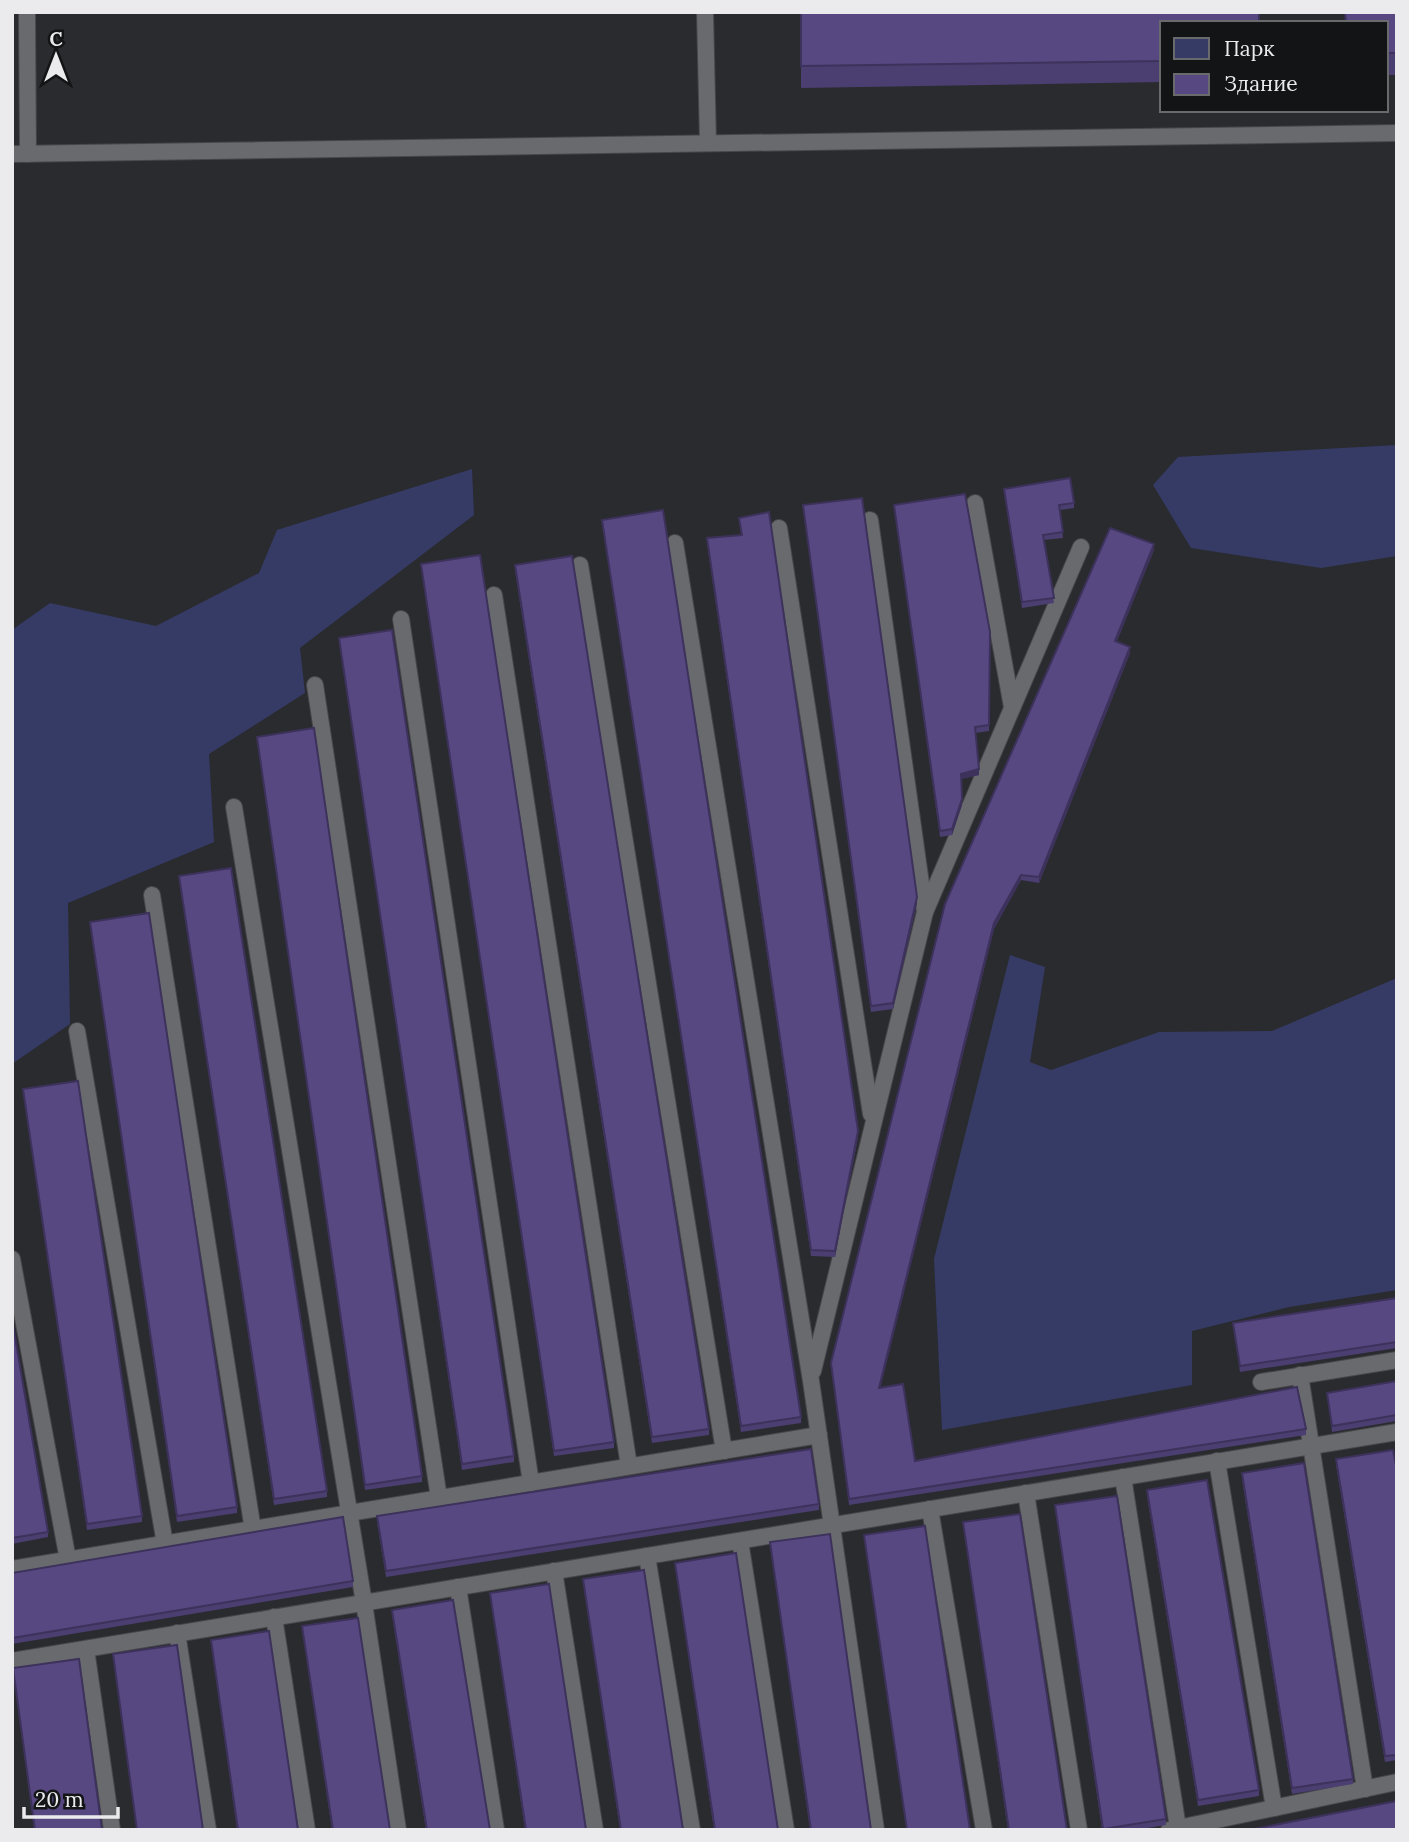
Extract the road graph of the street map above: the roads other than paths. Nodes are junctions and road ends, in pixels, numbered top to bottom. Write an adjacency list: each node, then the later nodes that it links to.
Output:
1 (27, 12): 5 (lane)
2 (705, 12): 4 (lane)
3 (1397, 133): 4 (lane)
4 (708, 144): 5 (lane)
5 (20, 154)
6 (975, 503): 15 (lane)
7 (870, 520): 18 (lane)
8 (779, 528): 20 (lane)
9 (675, 544): 24 (lane)
10 (1081, 547): 15 (lane)
11 (580, 565): 29 (lane)
12 (494, 595): 31 (lane)
13 (401, 619): 33 (lane)
14 (315, 685): 35 (lane)
15 (1012, 708): 18 (lane)
16 (234, 807): 37 (lane)
17 (152, 895): 39 (lane)
18 (925, 912): 20 (lane)
19 (77, 1031): 41 (lane)
20 (873, 1124): 24 (lane)
21 (12, 1259): 43 (lane)
22 (1397, 1360): 23 (lane)
23 (1300, 1375): 25 (lane); 28 (lane)
24 (811, 1381): 27 (lane)
25 (1261, 1382)
26 (1397, 1432): 28 (lane)
27 (819, 1435): 29 (lane); 38 (lane)
28 (1311, 1446): 30 (lane); 53 (lane)
29 (724, 1451): 31 (lane)
30 (1217, 1461): 32 (lane); 54 (lane)
31 (629, 1466): 33 (lane)
32 (1123, 1477): 34 (lane); 55 (lane)
33 (531, 1483): 35 (lane)
34 (1026, 1493): 36 (lane); 66 (lane)
35 (439, 1498): 37 (lane)
36 (930, 1509): 38 (lane); 65 (lane)
37 (349, 1513): 39 (lane); 47 (lane)
38 (831, 1525): 40 (lane); 64 (lane)
39 (253, 1530): 41 (lane)
40 (740, 1541): 42 (lane); 63 (lane)
41 (165, 1544): 43 (lane)
42 (647, 1556): 45 (lane); 62 (lane)
43 (68, 1560): 44 (lane)
44 (12, 1569)
45 (554, 1571): 46 (lane); 61 (lane)
46 (458, 1587): 47 (lane); 60 (lane)
47 (364, 1603): 48 (lane); 59 (lane)
48 (274, 1618): 49 (lane); 58 (lane)
49 (177, 1633): 50 (lane); 57 (lane)
50 (86, 1649): 51 (lane); 56 (lane)
51 (12, 1661)
52 (1397, 1782): 53 (lane)
53 (1365, 1789): 54 (lane)
54 (1274, 1808): 55 (lane)
55 (1173, 1829)
56 (112, 1830)
57 (208, 1830)
58 (307, 1830)
59 (398, 1830)
60 (496, 1830)
61 (595, 1830)
62 (692, 1830)
63 (786, 1830)
64 (876, 1830)
65 (984, 1830)
66 (1079, 1830)

